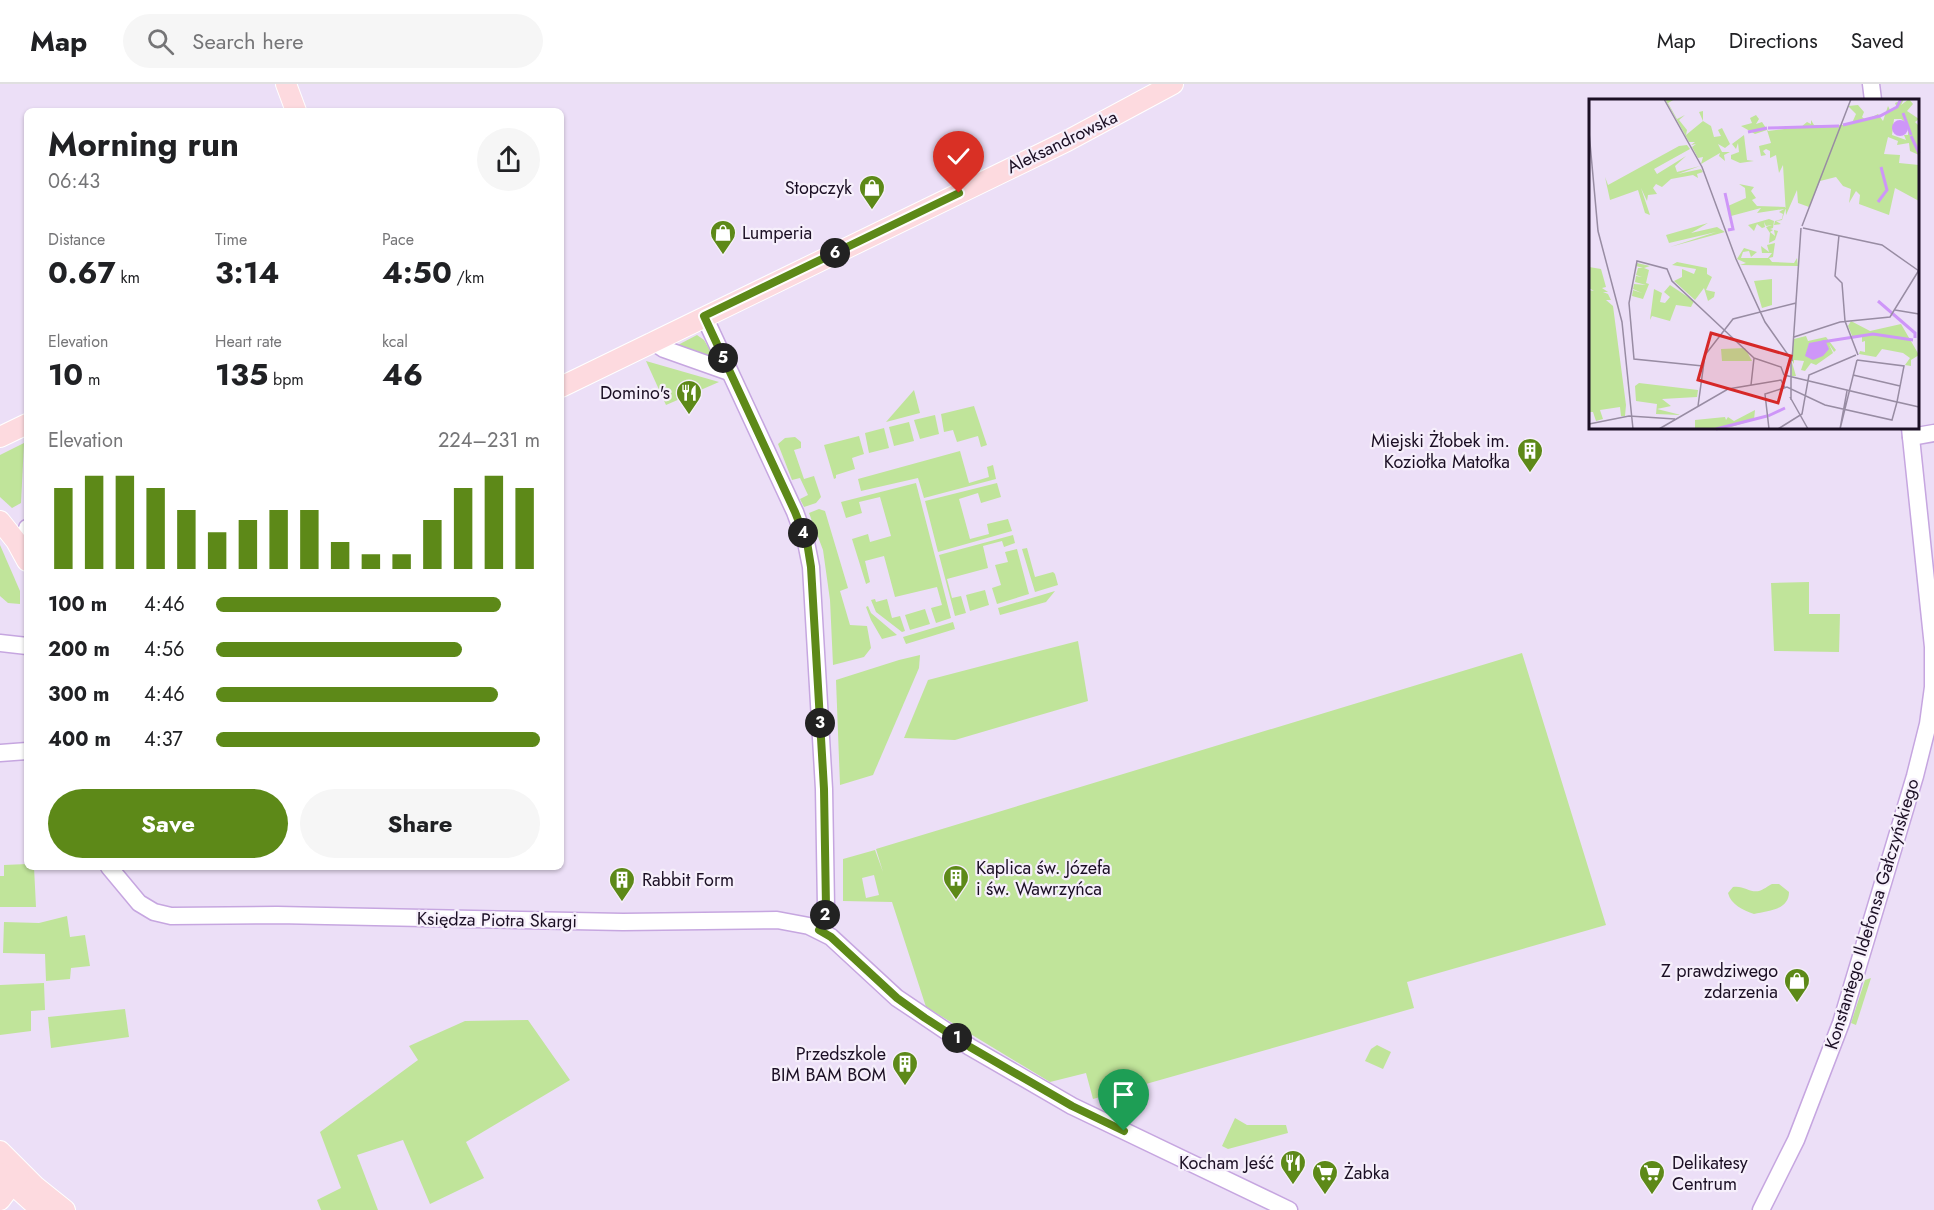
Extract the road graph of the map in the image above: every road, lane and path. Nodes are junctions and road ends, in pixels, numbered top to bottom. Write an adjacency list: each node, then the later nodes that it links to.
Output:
1 (286, 84): 5 (main road)
2 (1173, 84): 6 (main road, Aleksandrowska)
3 (1871, 84): 4 (street)
4 (1873, 99)
5 (295, 108)
6 (704, 316): 7 (main road, Aleksandrowska); 8 (street)
7 (652, 341): 8 (street); 9 (main road, Aleksandrowska)
8 (729, 372): 21 (street)
9 (564, 385)
10 (24, 425): 13 (main road)
11 (1910, 432): 12 (street); 27 (street, Konstantego Ildefonsa Gałczyńskiego)
12 (1934, 433)
13 (0, 437)
14 (0, 521): 15 (main road)
15 (24, 557)
16 (0, 643): 17 (street)
17 (24, 646)
18 (24, 752): 19 (street)
19 (0, 753)
20 (112, 870): 21 (street, Księdza Piotra Skargi)
21 (822, 924): 26 (street)
22 (0, 1151): 23 (main road)
23 (8, 1182): 24 (main road); 25 (main road)
24 (41, 1210)
25 (65, 1210)
26 (1289, 1210)
27 (1761, 1210)

